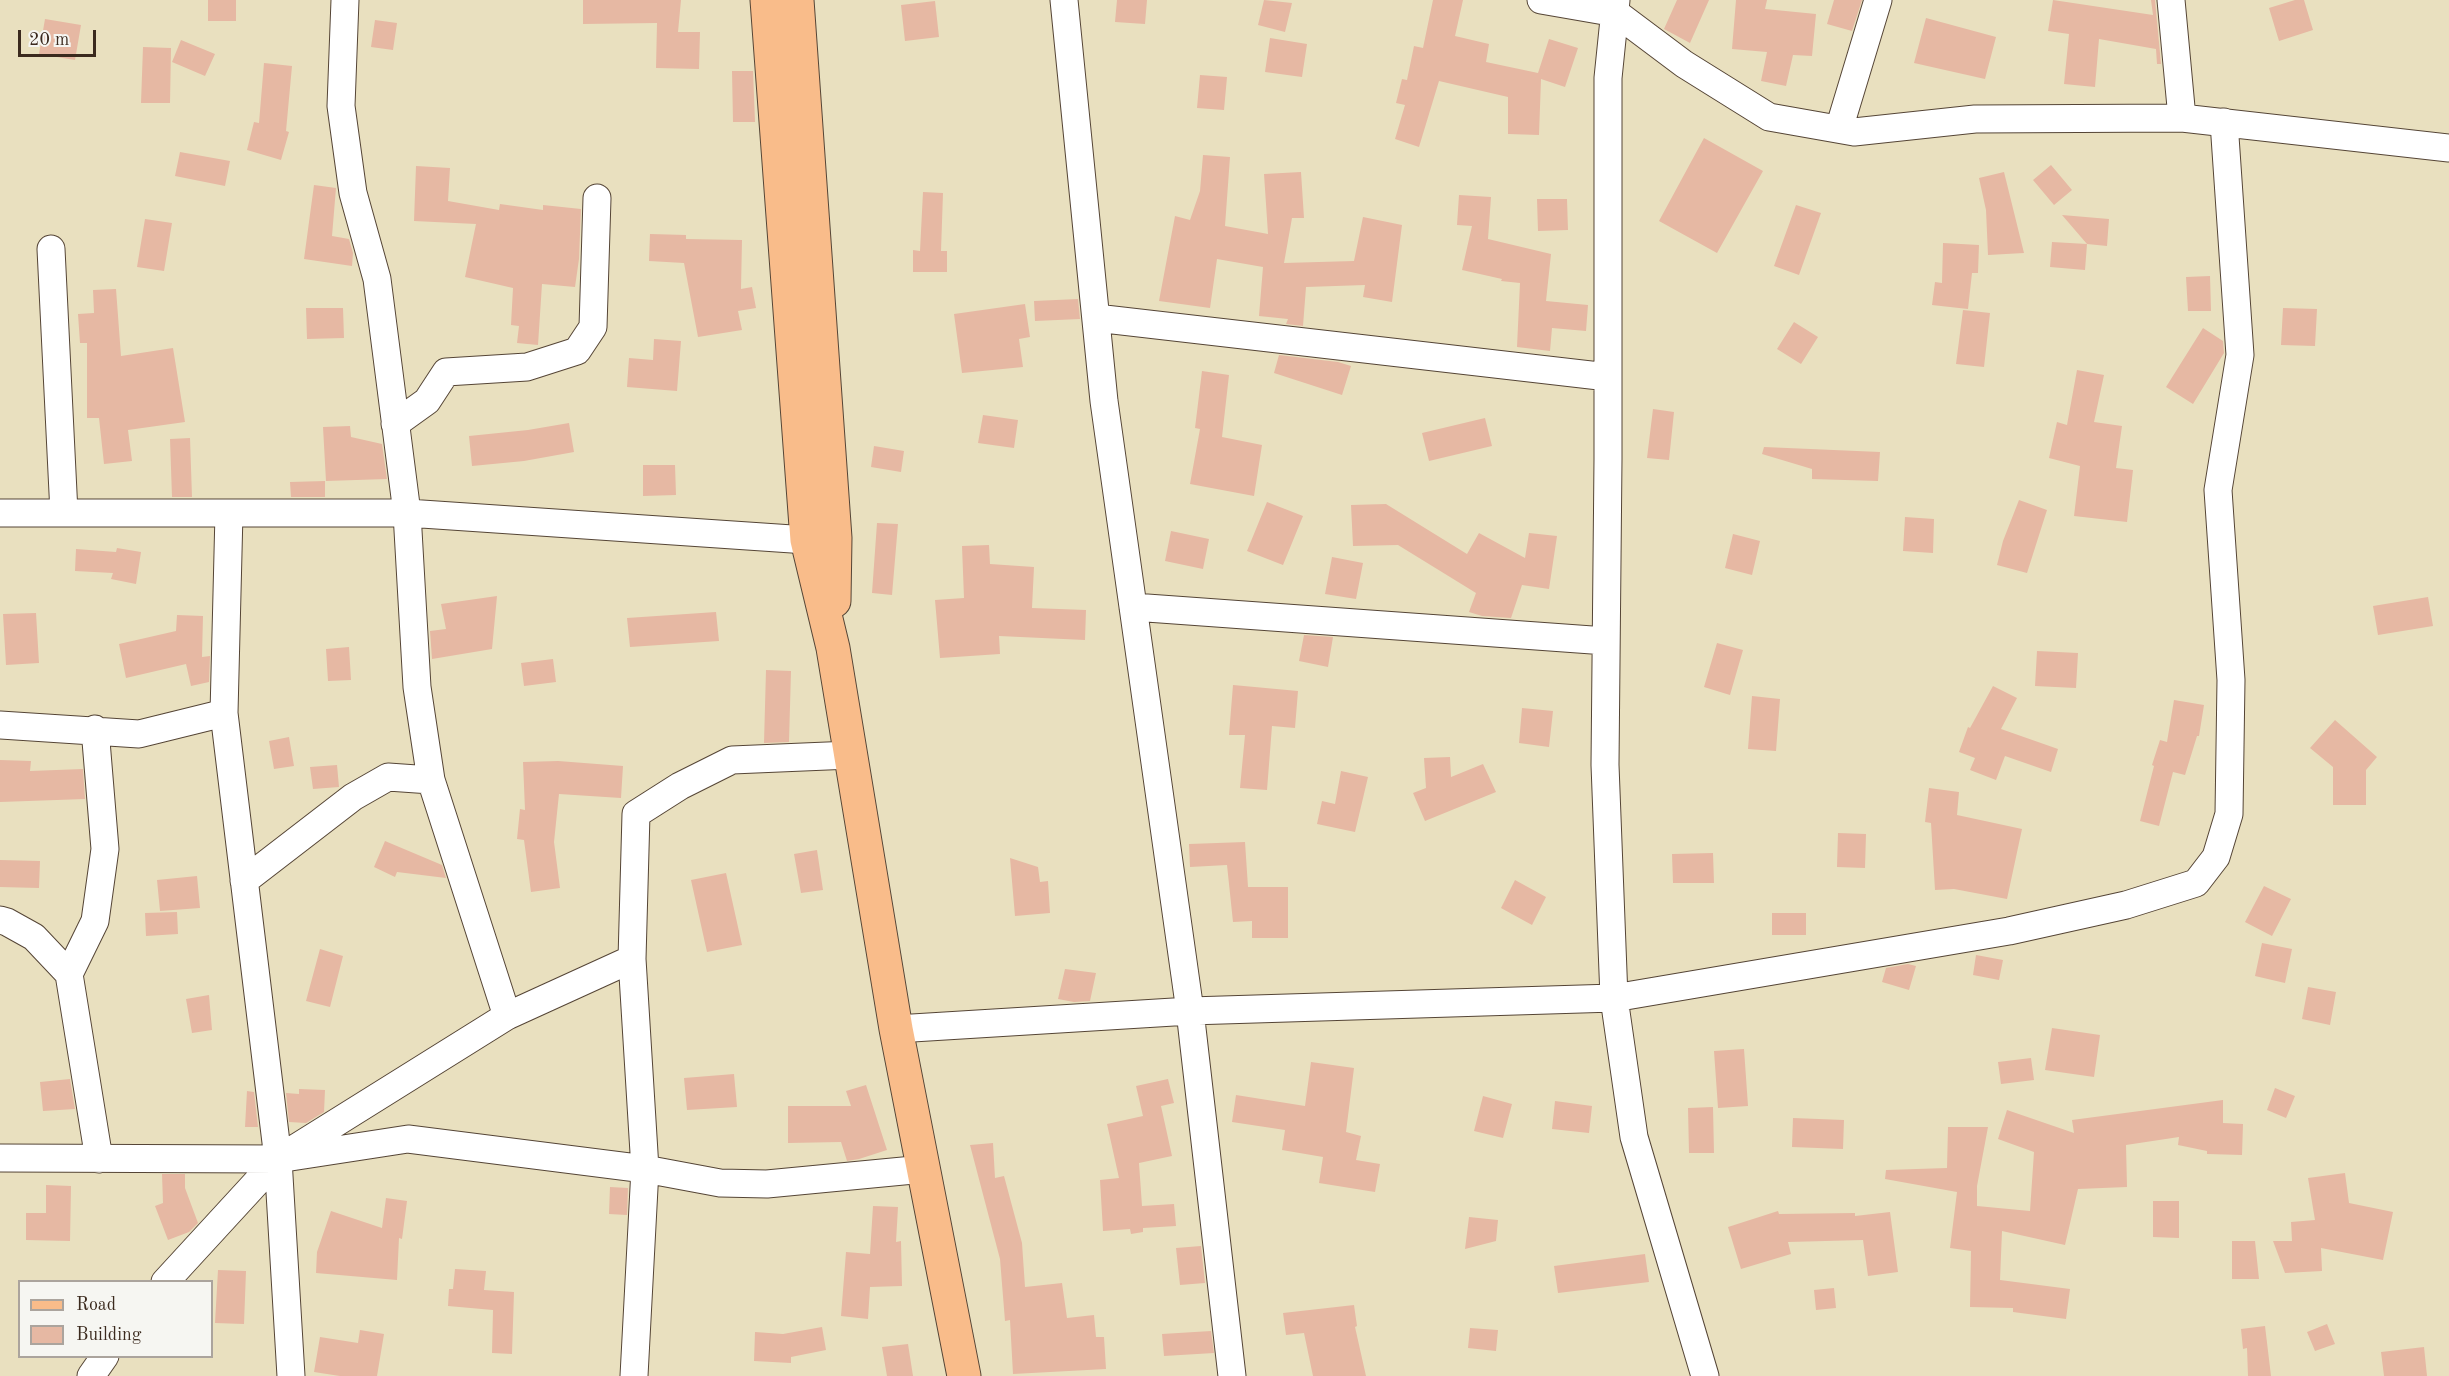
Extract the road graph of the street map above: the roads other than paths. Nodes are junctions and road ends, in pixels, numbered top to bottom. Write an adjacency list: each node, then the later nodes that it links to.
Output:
1 (345, 0): 17 (street)
2 (767, 0): 22 (main road)
3 (797, 0): 22 (main road)
4 (1064, 0): 15 (street)
5 (1541, 0): 8 (street)
6 (1878, 0): 11 (street)
7 (2171, 0): 9 (street)
8 (1617, 6): 11 (street); 16 (street)
9 (2181, 117): 10 (street); 11 (street)
10 (2224, 122): 12 (street); 34 (street)
11 (1839, 129)
12 (2449, 148)
13 (597, 198): 17 (street)
14 (51, 249): 19 (street)
15 (1096, 318): 16 (street); 23 (street)
16 (1608, 377): 24 (street)
17 (395, 424): 21 (street)
18 (0, 513): 19 (street)
19 (64, 513): 20 (street)
20 (229, 513): 21 (street); 25 (street)
21 (407, 513): 22 (street); 29 (street)
22 (821, 539): 28 (main road)
23 (1133, 607): 24 (street); 35 (street)
24 (1606, 641): 34 (street)
25 (224, 713): 27 (street); 30 (street)
26 (0, 725): 27 (street)
27 (95, 729): 33 (street)
28 (851, 755): 32 (street); 37 (main road)
29 (431, 780): 30 (street); 36 (street)
30 (244, 881): 40 (street)
31 (0, 920): 33 (street)
32 (632, 959): 36 (street); 41 (street)
33 (69, 974): 39 (street)
34 (1614, 998): 35 (street); 50 (street)
35 (1190, 1011): 37 (street); 49 (street)
36 (507, 1016): 40 (street)
37 (896, 1029): 42 (main road)
38 (0, 1158): 39 (street)
39 (99, 1159): 40 (street)
40 (278, 1159): 41 (street); 43 (street); 46 (street)
41 (645, 1169): 42 (street); 47 (street)
42 (924, 1169): 48 (main road)
43 (166, 1280)
44 (104, 1358): 45 (street)
45 (91, 1376)
46 (291, 1376)
47 (634, 1376)
48 (964, 1376)
49 (1232, 1376)
50 (1705, 1376)

